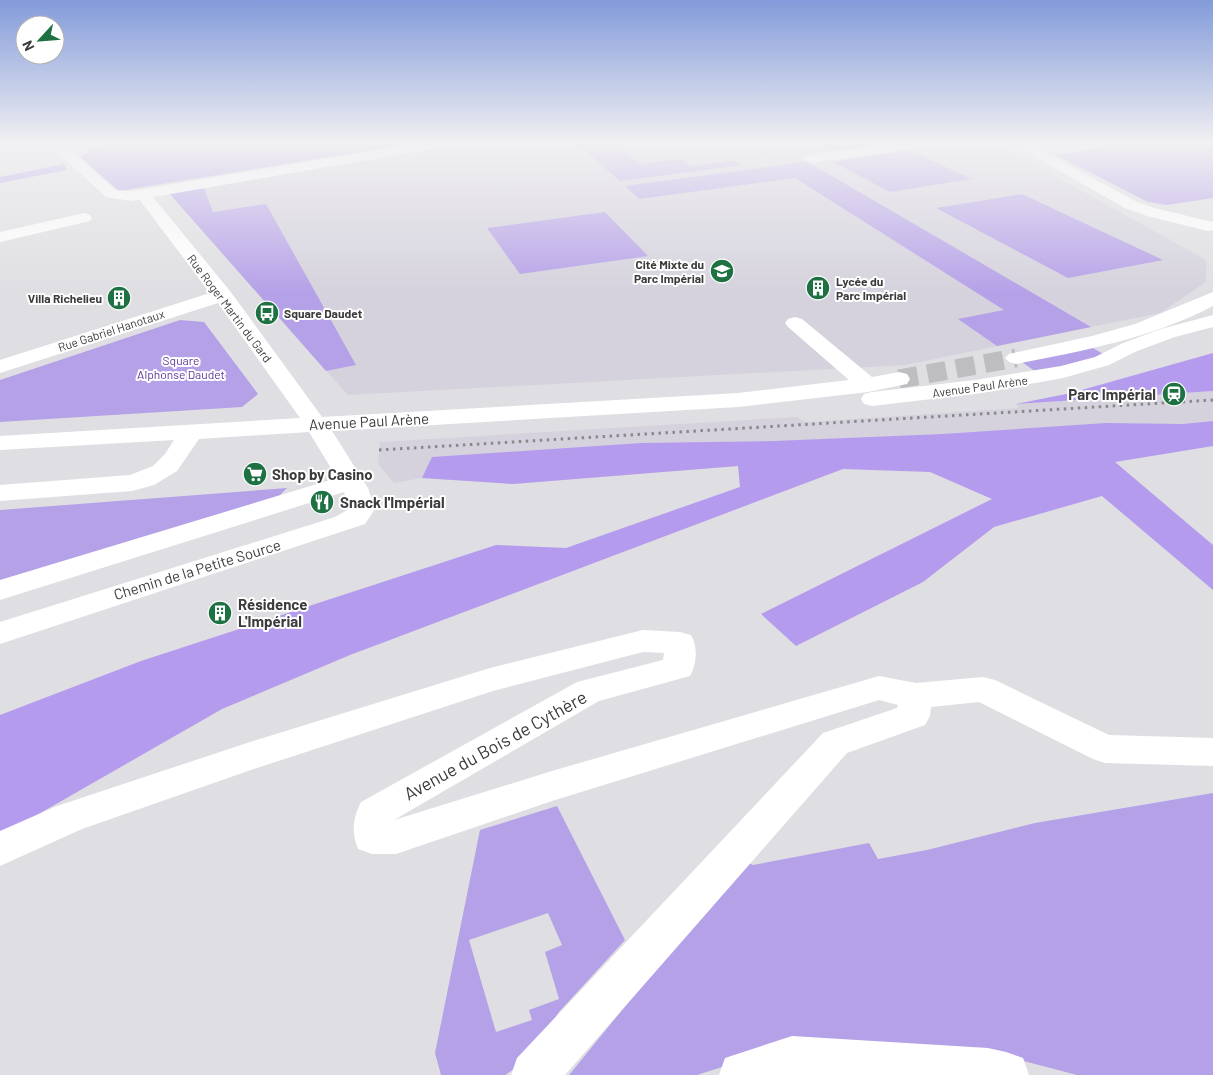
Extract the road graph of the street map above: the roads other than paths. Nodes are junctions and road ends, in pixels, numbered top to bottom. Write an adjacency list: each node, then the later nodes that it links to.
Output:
1 (109, 192): 4 (street)
2 (160, 192): 4 (street)
3 (1108, 192): 6 (street)
4 (144, 195): 8 (street, Rue Roger Martin du Gard)
5 (84, 218): 7 (street)
6 (1211, 224)
7 (0, 237)
8 (223, 294): 13 (street, Rue Gabriel Hanotaux); 17 (street, Rue Roger Martin du Gard)
9 (1213, 298): 12 (street, Avenue Paul Arène)
10 (1213, 321): 16 (street, Avenue Paul Arène)
11 (795, 323): 15 (street)
12 (1016, 358)
13 (0, 367)
14 (899, 380): 15 (street, Avenue Paul Arène)
15 (868, 385): 16 (street, Avenue Paul Arène)
16 (738, 400): 17 (street, Avenue Paul Arène)
17 (314, 424): 18 (street, Avenue Paul Arène); 20 (street, Chemin de la Petite Source)
18 (191, 431): 19 (street, Avenue Paul Arène); 21 (street)
19 (0, 443)
20 (352, 482): 22 (street); 23 (street, Chemin de la Petite Source)
21 (0, 493)
22 (0, 590)
23 (0, 633)
24 (916, 696): 25 (street, Avenue du Bois de Cythère); 26 (street, Avenue du Bois de Cythère); 27 (street)
25 (1213, 752)
26 (0, 849)
27 (534, 1075)
28 (742, 1075): 29 (street)
29 (1006, 1075)

